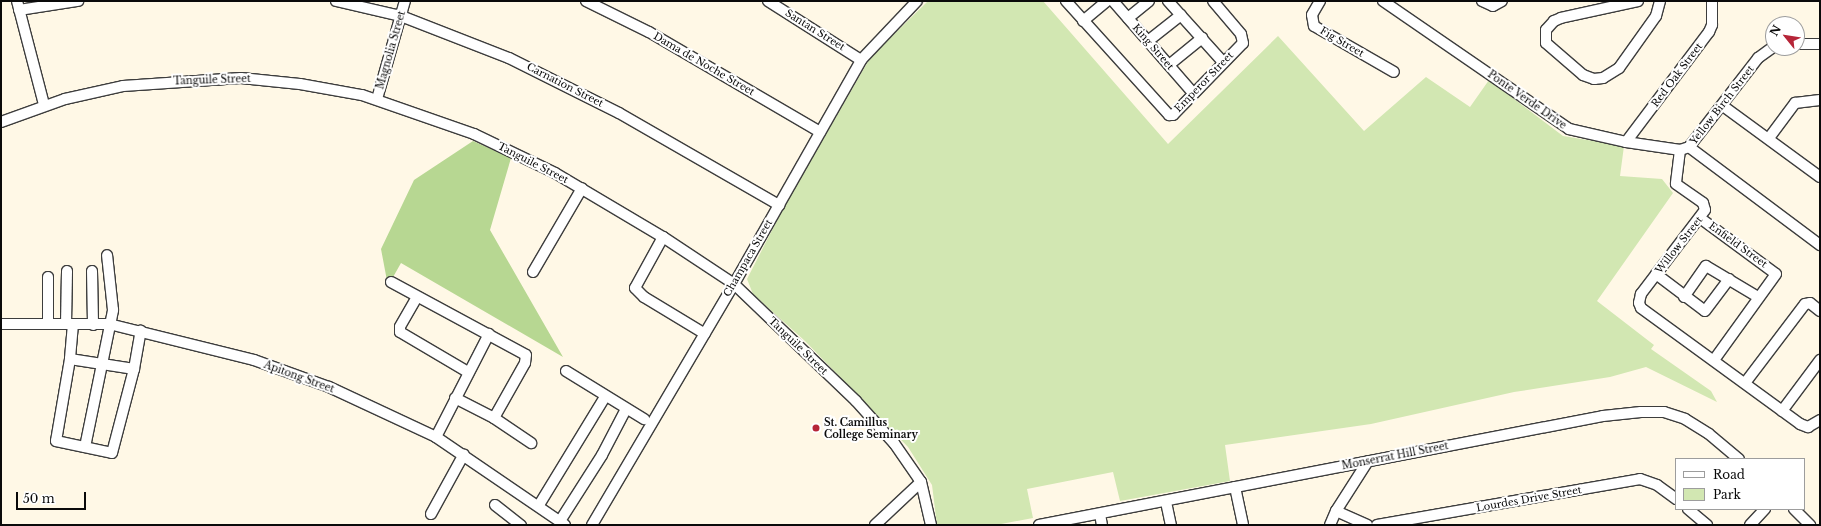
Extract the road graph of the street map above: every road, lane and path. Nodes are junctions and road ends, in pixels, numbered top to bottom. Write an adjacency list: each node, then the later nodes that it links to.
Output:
1 (78, 1): 20 (street)
2 (336, 1): 22 (street, Carnation Street)
3 (405, 1): 22 (street, Magnolia Street)
4 (586, 1): 40 (street, Dama de Noche Street)
5 (768, 1): 30 (street, Santan Street)
6 (917, 1): 30 (street, Champaca Street)
7 (1066, 1): 24 (street, Emperor Street)
8 (1107, 1): 24 (street)
9 (1113, 1): 23 (street, King Street)
10 (1149, 1): 23 (street)
11 (1168, 1): 21 (street)
12 (1213, 1): 31 (street, Emperor Street)
13 (1320, 1): 33 (street, Fig Street)
14 (1383, 1): 42 (street, Ponte Verde Drive)
15 (1482, 1): 19 (street)
16 (1638, 1): 17 (street)
17 (1660, 1)
18 (1712, 1): 42 (street, Red Oak Street)
19 (1502, 2)
20 (18, 6): 37 (street)
21 (1181, 15): 25 (street); 26 (street)
22 (401, 16): 35 (street, Magnolia Street); 46 (street, Carnation Street)
23 (1128, 18): 26 (street, King Street)
24 (1083, 21): 34 (street, Emperor Street)
25 (1202, 38): 31 (street); 32 (street)
26 (1148, 41): 32 (street, King Street)
27 (1805, 44): 28 (street)
28 (1820, 44)
29 (1765, 53): 38 (street, Yellow Birch Street)
30 (861, 60): 40 (street, Champaca Street)
31 (1223, 62): 34 (street, Emperor Street)
32 (1169, 65): 34 (street, King Street)
33 (1394, 72)
34 (1193, 93)
35 (377, 99): 37 (street, Tanguile Street); 45 (street, Tanguile Street)
36 (1820, 100): 41 (street)
37 (46, 104): 39 (street, Tanguile Street)
38 (1723, 106): 41 (street); 43 (street, Yellow Birch Street)
39 (1, 122)
40 (820, 132): 46 (street, Champaca Street)
41 (1769, 138): 44 (street)
42 (1626, 142): 43 (street, Ponte Verde Drive)
43 (1684, 149): 47 (street, Willow Street); 49 (street)
44 (1820, 177)
45 (582, 188): 48 (street, Tanguile Street); 53 (street)
46 (779, 205): 58 (street, Champaca Street)
47 (1700, 218): 54 (street, Willow Street); 61 (street, Enfield Street)
48 (663, 237): 58 (street, Tanguile Street); 70 (street)
49 (1820, 246)
50 (107, 255): 66 (street)
51 (67, 271): 65 (street)
52 (92, 271): 67 (street)
53 (533, 272)
54 (1656, 274): 60 (street); 72 (street, Willow Street)
55 (48, 277): 64 (street)
56 (1729, 279): 60 (street); 60 (street); 61 (street)
57 (391, 282): 59 (street)
58 (734, 284): 70 (street, Champaca Street); 92 (street, Tanguile Street)
59 (417, 297): 69 (street); 76 (street)
60 (1684, 297)
61 (1758, 297): 72 (street)
62 (1820, 311): 78 (street)
63 (1, 324): 64 (street, Apitong Street)
64 (48, 324): 65 (street, Apitong Street)
65 (69, 324): 67 (street, Apitong Street); 71 (street)
66 (109, 324): 67 (street, Apitong Street); 68 (street, Apitong Street); 74 (street)
67 (93, 325)
68 (141, 331): 75 (street); 86 (street, Apitong Street)
69 (489, 334): 76 (street); 83 (street)
70 (705, 334): 106 (street, Champaca Street)
71 (70, 359): 74 (street); 88 (street)
72 (1714, 360): 78 (street)
73 (1820, 360): 82 (street)
74 (102, 364): 75 (street); 88 (street)
75 (134, 369): 88 (street)
76 (468, 372): 80 (street)
77 (566, 372): 79 (street)
78 (1745, 383): 82 (street)
79 (605, 397): 81 (street); 97 (street)
80 (455, 398): 83 (street); 86 (street)
81 (626, 409): 84 (street); 104 (street)
82 (1782, 411): 85 (street)
83 (494, 418): 87 (street)
84 (644, 419)
85 (1820, 420)
86 (436, 437): 89 (street, Apitong Street)
87 (531, 443)
88 (85, 447)
89 (464, 454): 97 (street, Apitong Street); 102 (street)
90 (1737, 458): 91 (street, Monserrat Hill Street)
91 (1368, 461): 93 (street, Monserrat Hill Street); 101 (street)
92 (921, 482): 107 (street); 108 (street, Tanguile Street)
93 (1235, 487): 95 (street, Monserrat Hill Street); 112 (street)
94 (1675, 498): 115 (street, Lourdes Drive Street)
95 (1166, 502): 103 (street, Monserrat Hill Street); 111 (street)
96 (495, 505): 105 (street)
97 (539, 505): 104 (street, Apitong Street)
98 (1689, 510): 116 (street)
99 (1764, 510): 117 (street)
100 (1795, 510): 118 (street)
101 (1336, 511): 113 (street); 114 (street)
102 (431, 514)
103 (1100, 514): 109 (street, Monserrat Hill Street); 110 (street)
104 (563, 523)
105 (521, 525)
106 (592, 525)
107 (875, 525)
108 (931, 525)
109 (1039, 525)
110 (1102, 525)
111 (1171, 525)
112 (1243, 525)
113 (1330, 525)
114 (1367, 525)
115 (1377, 525)
116 (1707, 525)
117 (1750, 525)
118 (1810, 525)

